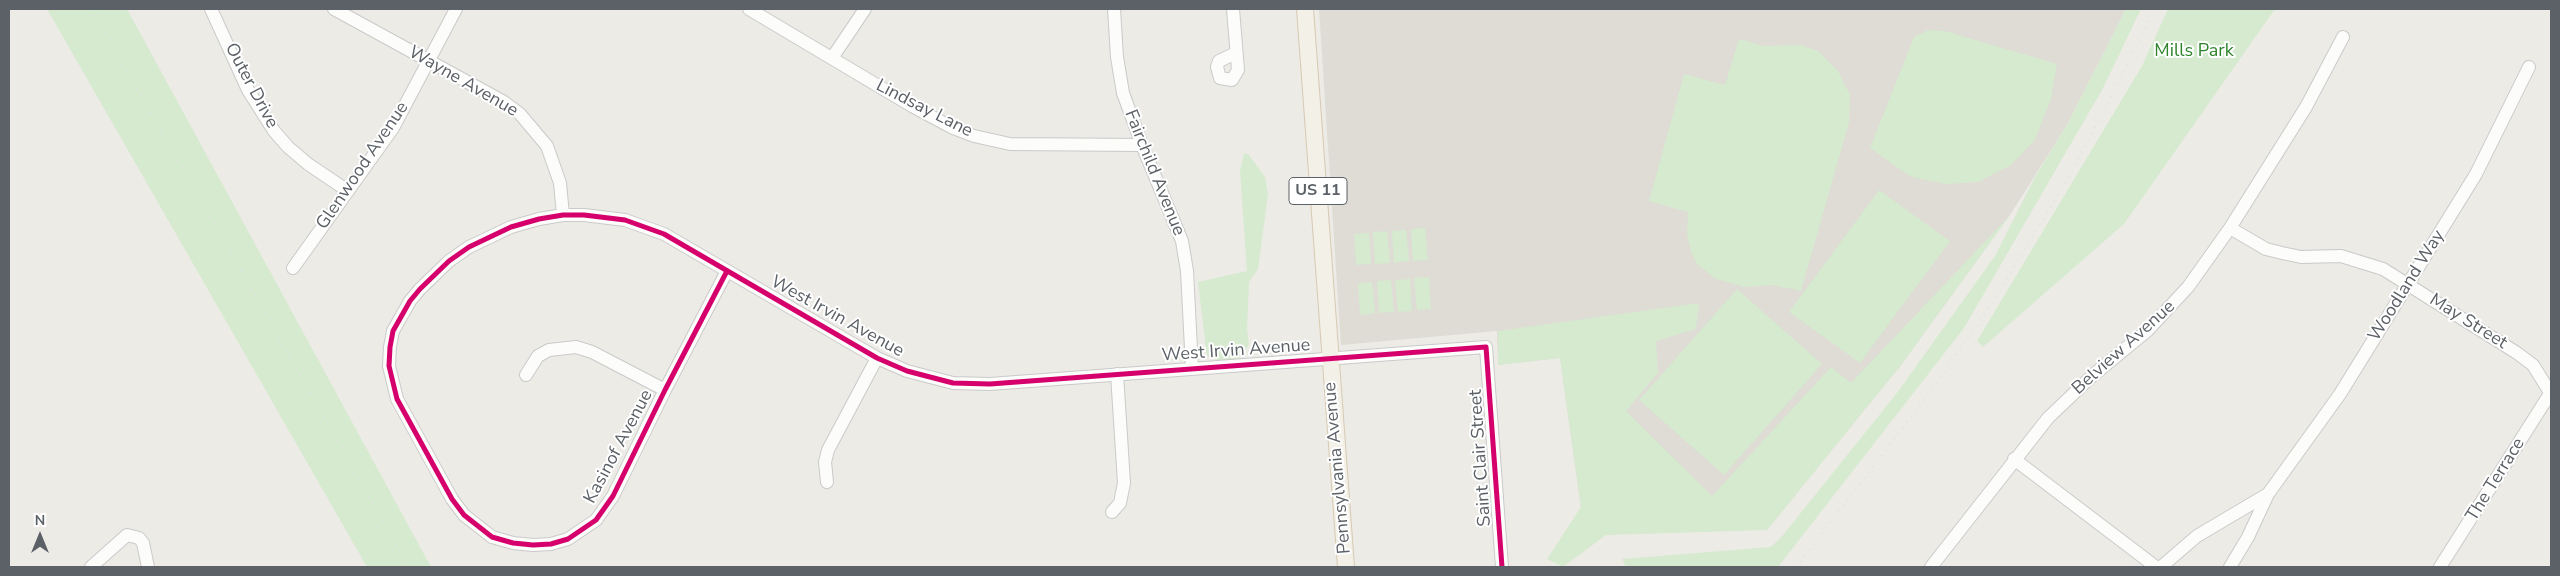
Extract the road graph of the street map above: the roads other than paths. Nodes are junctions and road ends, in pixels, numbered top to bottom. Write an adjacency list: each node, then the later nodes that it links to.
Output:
1 (211, 9): 15 (street, Outer Drive)
2 (334, 9): 12 (street, Wayne Avenue)
3 (456, 9): 12 (street, Glenwood Avenue)
4 (749, 9): 11 (street, Lindsay Lane)
5 (865, 9): 11 (street)
6 (1114, 9): 14 (street, Fairchild Avenue)
7 (1234, 9): 10 (street)
8 (1305, 9): 24 (main road, Pennsylvania Avenue / US 11)
9 (2343, 37): 17 (street, Belview Avenue)
10 (1236, 53)
11 (832, 58): 14 (street, Lindsay Lane)
12 (428, 62): 15 (street, Glenwood Avenue); 16 (street, Wayne Avenue)
13 (2529, 67): 20 (street, Woodland Way)
14 (1142, 145): 25 (street, Fairchild Avenue)
15 (348, 191): 18 (street, Glenwood Avenue)
16 (563, 215): 19 (street, West Irvin Avenue); 21 (street, West Irvin Avenue)
17 (2230, 228): 20 (street, May Street); 30 (street, Belview Avenue)
18 (292, 268)
19 (727, 271): 23 (street, West Irvin Avenue); 28 (street, Kasinof Avenue)
20 (2409, 285): 29 (street, May Street); 32 (street, Woodland Way)
21 (420, 289): 28 (street, Kasinof Avenue)
22 (1486, 347): 24 (street, West Irvin Avenue); 37 (street, Saint Clair Street)
23 (876, 358): 26 (street, West Irvin Avenue); 31 (street)
24 (1329, 359): 25 (street, West Irvin Avenue); 36 (main road, Pennsylvania Avenue / US 11)
25 (1192, 368): 26 (street, West Irvin Avenue)
26 (1117, 374): 33 (street)
27 (526, 375): 28 (street)
28 (665, 390)
29 (2551, 393): 42 (street, The Terrace)
30 (2014, 459): 38 (street, Belview Avenue); 39 (street)
31 (827, 482)
32 (2268, 494): 40 (street, Woodland Way); 41 (street, Woodland Way)
33 (1112, 512)
34 (92, 567): 35 (street)
35 (148, 567)
36 (1346, 567)
37 (1502, 567)
38 (1930, 567)
39 (2156, 567)
40 (2161, 567)
41 (2230, 567)
42 (2440, 567)

